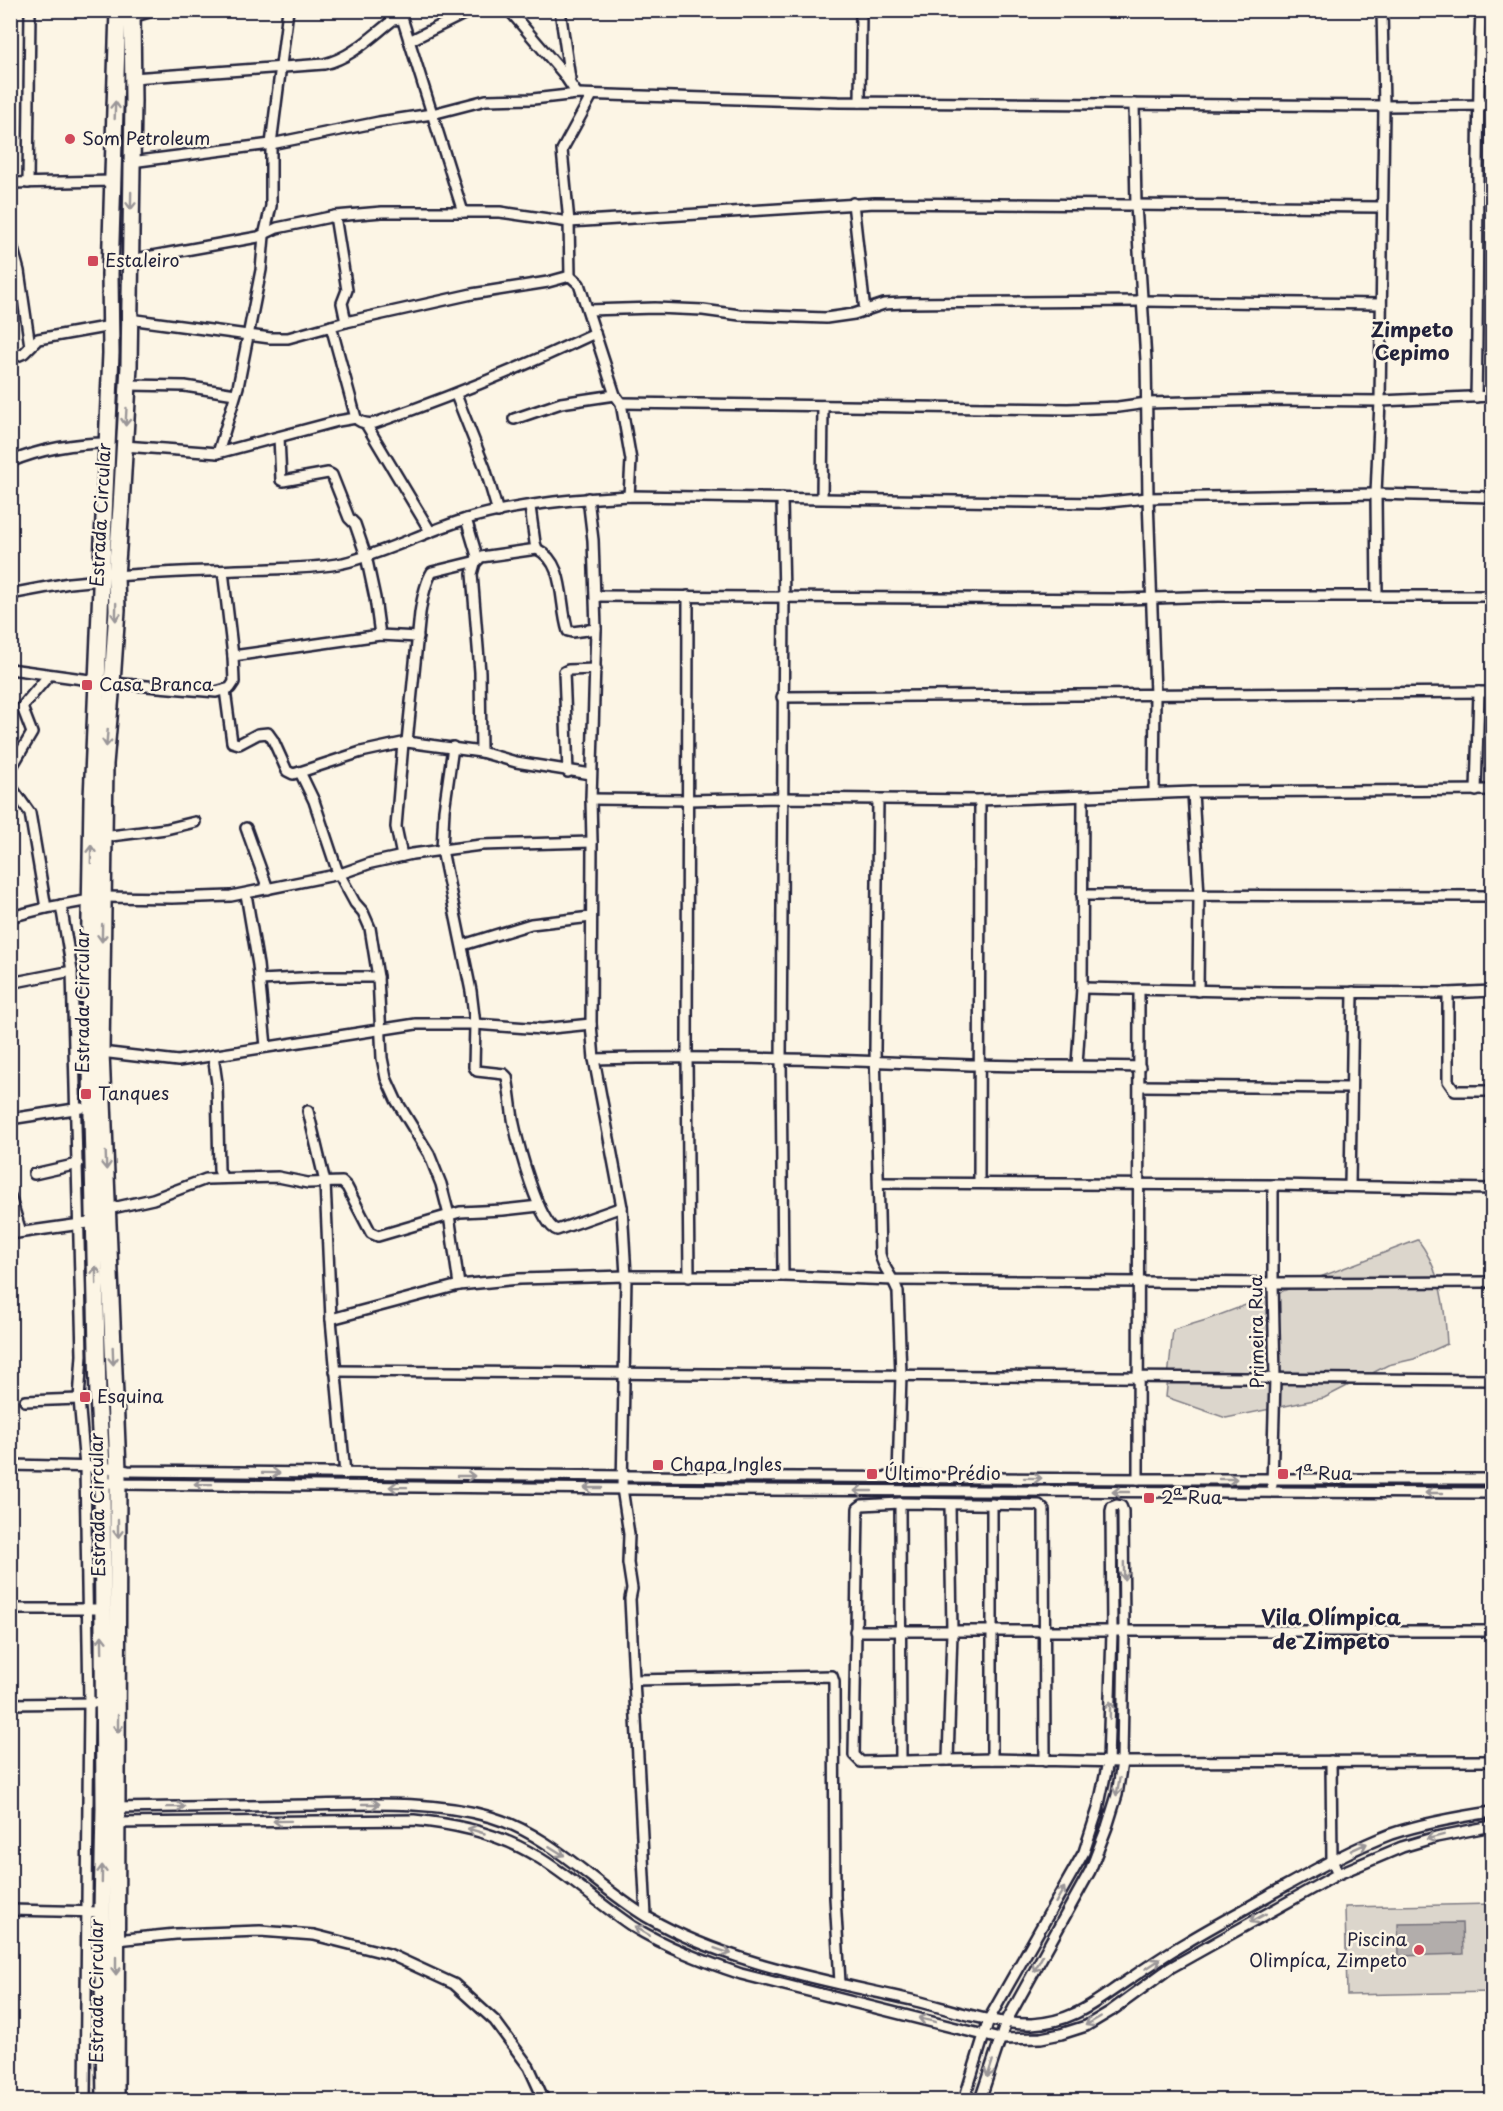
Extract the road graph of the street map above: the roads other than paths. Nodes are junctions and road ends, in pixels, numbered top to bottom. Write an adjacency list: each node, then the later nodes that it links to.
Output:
1 (30, 10): 27 (street)
2 (156, 10): 10 (street)
3 (288, 10): 12 (street)
4 (472, 10): 11 (street)
5 (509, 10): 14 (street)
6 (560, 10): 14 (street)
7 (861, 10): 17 (street)
8 (1382, 10): 21 (street)
9 (1481, 10): 19 (street)
10 (127, 13): 13 (main road, Estrada Circular); 25 (main road, one-way to 10)
11 (410, 41): 12 (street); 22 (street)
12 (281, 69): 13 (street); 23 (street)
13 (133, 78): 24 (main road, Estrada Circular)
14 (571, 83): 15 (street)
15 (577, 94): 16 (street); 22 (street)
16 (592, 95): 17 (street); 33 (street)
17 (860, 102): 18 (street)
18 (1134, 104): 21 (street); 29 (street)
19 (1478, 105): 20 (street); 21 (street); 54 (street)
20 (1492, 105)
21 (1384, 106): 30 (street)
22 (432, 114): 23 (street); 31 (street)
23 (271, 144): 24 (street); 34 (street)
24 (131, 162): 36 (main road, Estrada Circular, one-way to 36)
25 (112, 182): 27 (street); 44 (main road)
26 (10, 183): 27 (street)
27 (28, 183)
28 (854, 203): 29 (street); 33 (street); 41 (street)
29 (1136, 206): 30 (street); 38 (street)
30 (1382, 207): 39 (street)
31 (463, 212): 32 (street); 33 (street)
32 (335, 216): 34 (street); 43 (street)
33 (569, 222): 37 (street)
34 (264, 236): 36 (street); 47 (street)
35 (10, 238): 48 (street)
36 (130, 260): 42 (main road, Estrada Circular)
37 (570, 276): 40 (street); 43 (street)
38 (1143, 301): 39 (street); 41 (street); 57 (street)
39 (1381, 304): 56 (street)
40 (588, 310): 41 (street); 46 (street)
41 (865, 311)
42 (129, 319): 47 (street); 50 (main road, Estrada Circular)
43 (346, 322): 45 (street)
44 (111, 326): 48 (street); 63 (main road)
45 (331, 326): 47 (street); 59 (street)
46 (595, 333): 52 (street); 55 (street)
47 (248, 335): 51 (street)
48 (30, 346): 49 (street)
49 (10, 359)
50 (128, 385): 51 (street); 64 (main road, Estrada Circular, one-way to 64)
51 (236, 394): 65 (street)
52 (456, 394): 61 (street); 75 (street)
53 (1492, 396): 54 (street)
54 (1476, 397): 56 (street)
55 (618, 399): 58 (street); 60 (street); 68 (street)
56 (1380, 401): 57 (street); 67 (street)
57 (1147, 404): 58 (street); 73 (street)
58 (823, 406): 72 (street)
59 (356, 418): 61 (street); 62 (street)
60 (514, 419)
61 (366, 424): 77 (street)
62 (279, 437): 65 (street); 79 (street)
63 (107, 443): 66 (street); 82 (main road)
64 (124, 446): 65 (street); 82 (main road, Estrada Circular)
65 (218, 453)
66 (10, 462)
67 (1376, 494): 69 (street); 73 (street); 86 (street)
68 (629, 496): 70 (street); 71 (street)
69 (1492, 496)
70 (588, 498): 74 (street); 84 (street)
71 (782, 498): 72 (street); 89 (street)
72 (822, 498): 73 (street)
73 (1148, 498): 88 (street)
74 (530, 507): 75 (street); 78 (street)
75 (498, 512): 76 (street)
76 (466, 519): 77 (street); 80 (street)
77 (430, 531): 79 (street)
78 (537, 549): 80 (street); 90 (street)
79 (366, 556): 81 (street); 91 (street)
80 (477, 561): 92 (street); 105 (street)
81 (223, 571): 82 (street); 93 (street)
82 (108, 578): 83 (street); 97 (main road, Estrada Circular)
83 (10, 594)
84 (596, 596): 85 (street); 90 (street)
85 (688, 596): 89 (street); 119 (street)
86 (1377, 596): 87 (street); 88 (street)
87 (1492, 596)
88 (1152, 597): 89 (street); 101 (street)
89 (784, 598): 102 (street)
90 (596, 629): 95 (street)
91 (380, 635): 92 (street); 93 (street)
92 (418, 637): 103 (street)
93 (233, 656): 98 (street)
94 (10, 669): 96 (street)
95 (596, 669): 108 (street); 109 (street)
96 (49, 675): 97 (street); 106 (street)
97 (105, 682): 98 (street); 123 (main road, Estrada Circular, one-way to 123); 133 (main road, one-way to 97)
98 (225, 690): 107 (street)
99 (1479, 692): 100 (street); 101 (street); 112 (street)
100 (1492, 692)
101 (1155, 694): 102 (street); 114 (street)
102 (782, 697): 116 (street)
103 (405, 743): 104 (street); 107 (street); 126 (street)
104 (453, 747): 105 (street); 125 (street)
105 (481, 752): 108 (street)
106 (10, 770)
107 (300, 772): 127 (street)
108 (568, 772): 109 (street)
109 (591, 774): 117 (street)
110 (10, 785): 135 (street)
111 (1492, 790): 112 (street)
112 (1476, 791): 113 (street)
113 (1193, 792): 114 (street); 131 (street)
114 (1154, 793): 115 (street)
115 (1083, 797): 120 (street); 130 (street)
116 (782, 798): 118 (street); 119 (street); 157 (street)
117 (591, 799): 119 (street); 124 (street)
118 (878, 799): 120 (street); 158 (street)
119 (688, 800): 155 (street)
120 (980, 800): 159 (street)
121 (195, 822): 123 (street)
122 (246, 828): 128 (street)
123 (103, 837): 133 (main road, Estrada Circular)
124 (592, 842): 125 (street); 137 (street)
125 (442, 850): 126 (street); 138 (street)
126 (402, 856): 127 (street)
127 (340, 874): 128 (street); 140 (street)
128 (268, 889): 129 (street)
129 (246, 894): 133 (street); 141 (street)
130 (1082, 895): 131 (street); 143 (street)
131 (1199, 896): 132 (street); 145 (street)
132 (1492, 896)
133 (96, 898): 134 (street); 153 (main road, Estrada Circular, one-way to 153); 165 (main road)
134 (61, 905): 135 (street); 139 (street)
135 (46, 908): 136 (street)
136 (10, 917)
137 (591, 917): 138 (street); 150 (street)
138 (463, 945): 149 (street)
139 (72, 971): 142 (street); 165 (street)
140 (378, 977): 141 (street); 151 (street)
141 (260, 980): 152 (street)
142 (10, 984)
143 (1082, 988): 144 (street); 160 (street)
144 (1139, 990): 145 (street); 161 (street)
145 (1198, 991): 147 (street)
146 (1492, 991): 148 (street)
147 (1353, 992): 148 (street); 163 (street)
148 (1448, 993): 164 (street)
149 (475, 1024): 150 (street); 151 (street); 179 (street)
150 (591, 1024): 156 (street)
151 (380, 1029): 152 (street); 182 (street)
152 (266, 1046): 154 (street)
153 (101, 1052): 154 (street); 181 (main road, Estrada Circular, one-way to 181)
154 (213, 1055): 170 (street)
155 (687, 1057): 156 (street); 157 (street); 189 (street)
156 (594, 1059): 180 (street)
157 (781, 1060): 158 (street); 188 (street)
158 (876, 1060): 159 (street); 173 (street)
159 (978, 1065): 160 (street); 172 (street)
160 (1077, 1065): 161 (street)
161 (1140, 1067): 162 (street)
162 (1140, 1086): 163 (street); 174 (street)
163 (1352, 1088): 176 (street)
164 (1492, 1091)
165 (85, 1108): 167 (street); 168 (street); 183 (main road)
166 (308, 1111): 171 (street)
167 (10, 1119)
168 (78, 1164): 169 (street); 184 (street)
169 (34, 1174)
170 (222, 1177): 171 (street); 181 (street)
171 (325, 1182): 182 (street); 195 (street)
172 (979, 1182): 173 (street); 174 (street)
173 (879, 1183): 190 (street)
174 (1138, 1185): 175 (street); 191 (street)
175 (1273, 1185): 176 (street); 193 (street, Primeira Rua)
176 (1350, 1186): 177 (street)
177 (1492, 1189)
178 (10, 1196): 185 (street)
179 (538, 1206): 180 (street); 182 (street)
180 (622, 1207): 187 (street)
181 (108, 1209): 209 (main road, Estrada Circular, one-way to 209)
182 (448, 1215): 194 (street)
183 (95, 1222): 184 (street); 208 (main road, one-way to 183)
184 (78, 1224): 185 (street); 202 (street)
185 (21, 1232): 186 (street)
186 (10, 1234)
187 (626, 1276): 189 (street); 194 (street); 197 (street)
188 (783, 1276): 189 (street); 190 (street)
189 (689, 1277)
190 (894, 1280): 191 (street); 198 (street)
191 (1138, 1281): 193 (street); 199 (street)
192 (1492, 1282): 193 (street)
193 (1273, 1283): 200 (street, Primeira Rua)
194 (459, 1285): 195 (street)
195 (331, 1319): 196 (street)
196 (335, 1371): 197 (street); 206 (street)
197 (623, 1373): 198 (street); 207 (street)
198 (901, 1374): 199 (street); 210 (street)
199 (1138, 1377): 200 (street); 211 (street)
200 (1275, 1379): 201 (street); 212 (street, Primeira Rua)
201 (1492, 1380)
202 (79, 1399): 203 (street); 205 (street)
203 (25, 1401)
204 (10, 1465): 205 (street)
205 (85, 1467): 208 (street); 220 (street)
206 (345, 1474): 207 (street, one-way to 207); 209 (street, one-way to 206)
207 (622, 1474): 210 (street); 214 (street)
208 (102, 1475): 209 (street); 209 (street); 222 (main road)
209 (118, 1477): 214 (street, one-way to 209); 243 (main road, Estrada Circular, one-way to 243)
210 (898, 1477): 211 (street, one-way to 211)
211 (1138, 1479): 212 (street, one-way to 212)
212 (1272, 1479): 213 (street); 215 (street, Primeira Rua)
213 (1492, 1479)
214 (622, 1488): 215 (street, one-way to 214); 231 (street)
215 (1272, 1492): 216 (street, one-way to 215)
216 (1492, 1493)
217 (900, 1503): 219 (street); 224 (street); 225 (street)
218 (992, 1504): 219 (street); 227 (street); 228 (street)
219 (950, 1505): 226 (street)
220 (86, 1608): 221 (street); 222 (street); 232 (street)
221 (10, 1609)
222 (102, 1609): 232 (main road, one-way to 222)
223 (1492, 1631): 230 (street)
224 (855, 1632): 225 (street); 236 (street)
225 (900, 1632): 226 (street); 236 (street)
226 (952, 1632): 227 (street); 235 (street)
227 (993, 1632): 228 (street); 234 (street)
228 (1044, 1632): 229 (street); 237 (street)
229 (1112, 1632): 230 (street); 230 (street, one-way to 230); 240 (street, one-way to 229)
230 (1124, 1632): 241 (street)
231 (634, 1680): 249 (street); 251 (street)
232 (96, 1703): 233 (street); 243 (main road); 248 (street)
233 (10, 1704)
234 (992, 1759): 235 (street); 237 (street)
235 (948, 1760): 236 (street)
236 (901, 1761)
237 (1045, 1761): 240 (street)
238 (1331, 1761): 239 (street); 241 (street); 245 (street)
239 (1492, 1761)
240 (1108, 1762): 241 (street); 252 (street, one-way to 240)
241 (1122, 1762): 253 (street, one-way to 253)
242 (1492, 1812): 245 (street, one-way to 242)
243 (111, 1815): 248 (main road, one-way to 243); 249 (street, one-way to 249); 250 (main road, Estrada Circular); 254 (street, one-way to 243)
244 (1492, 1826): 246 (street, one-way to 246)
245 (1332, 1860): 246 (street); 253 (street, one-way to 245)
246 (1338, 1874): 255 (street, one-way to 255)
247 (10, 1910): 248 (street)
248 (94, 1912): 256 (street); 257 (main road)
249 (646, 1916): 251 (street, one-way to 251)
250 (116, 1940): 258 (main road, Estrada Circular, one-way to 258); 259 (street)
251 (840, 1983): 252 (street)
252 (989, 2019): 253 (street); 254 (street)
253 (1006, 2022): 255 (street)
254 (984, 2034): 255 (street); 260 (street)
255 (1000, 2038): 261 (street, one-way to 261)
256 (85, 2100)
257 (105, 2100)
258 (116, 2100)
259 (544, 2100)
260 (964, 2100)
261 (980, 2100)

